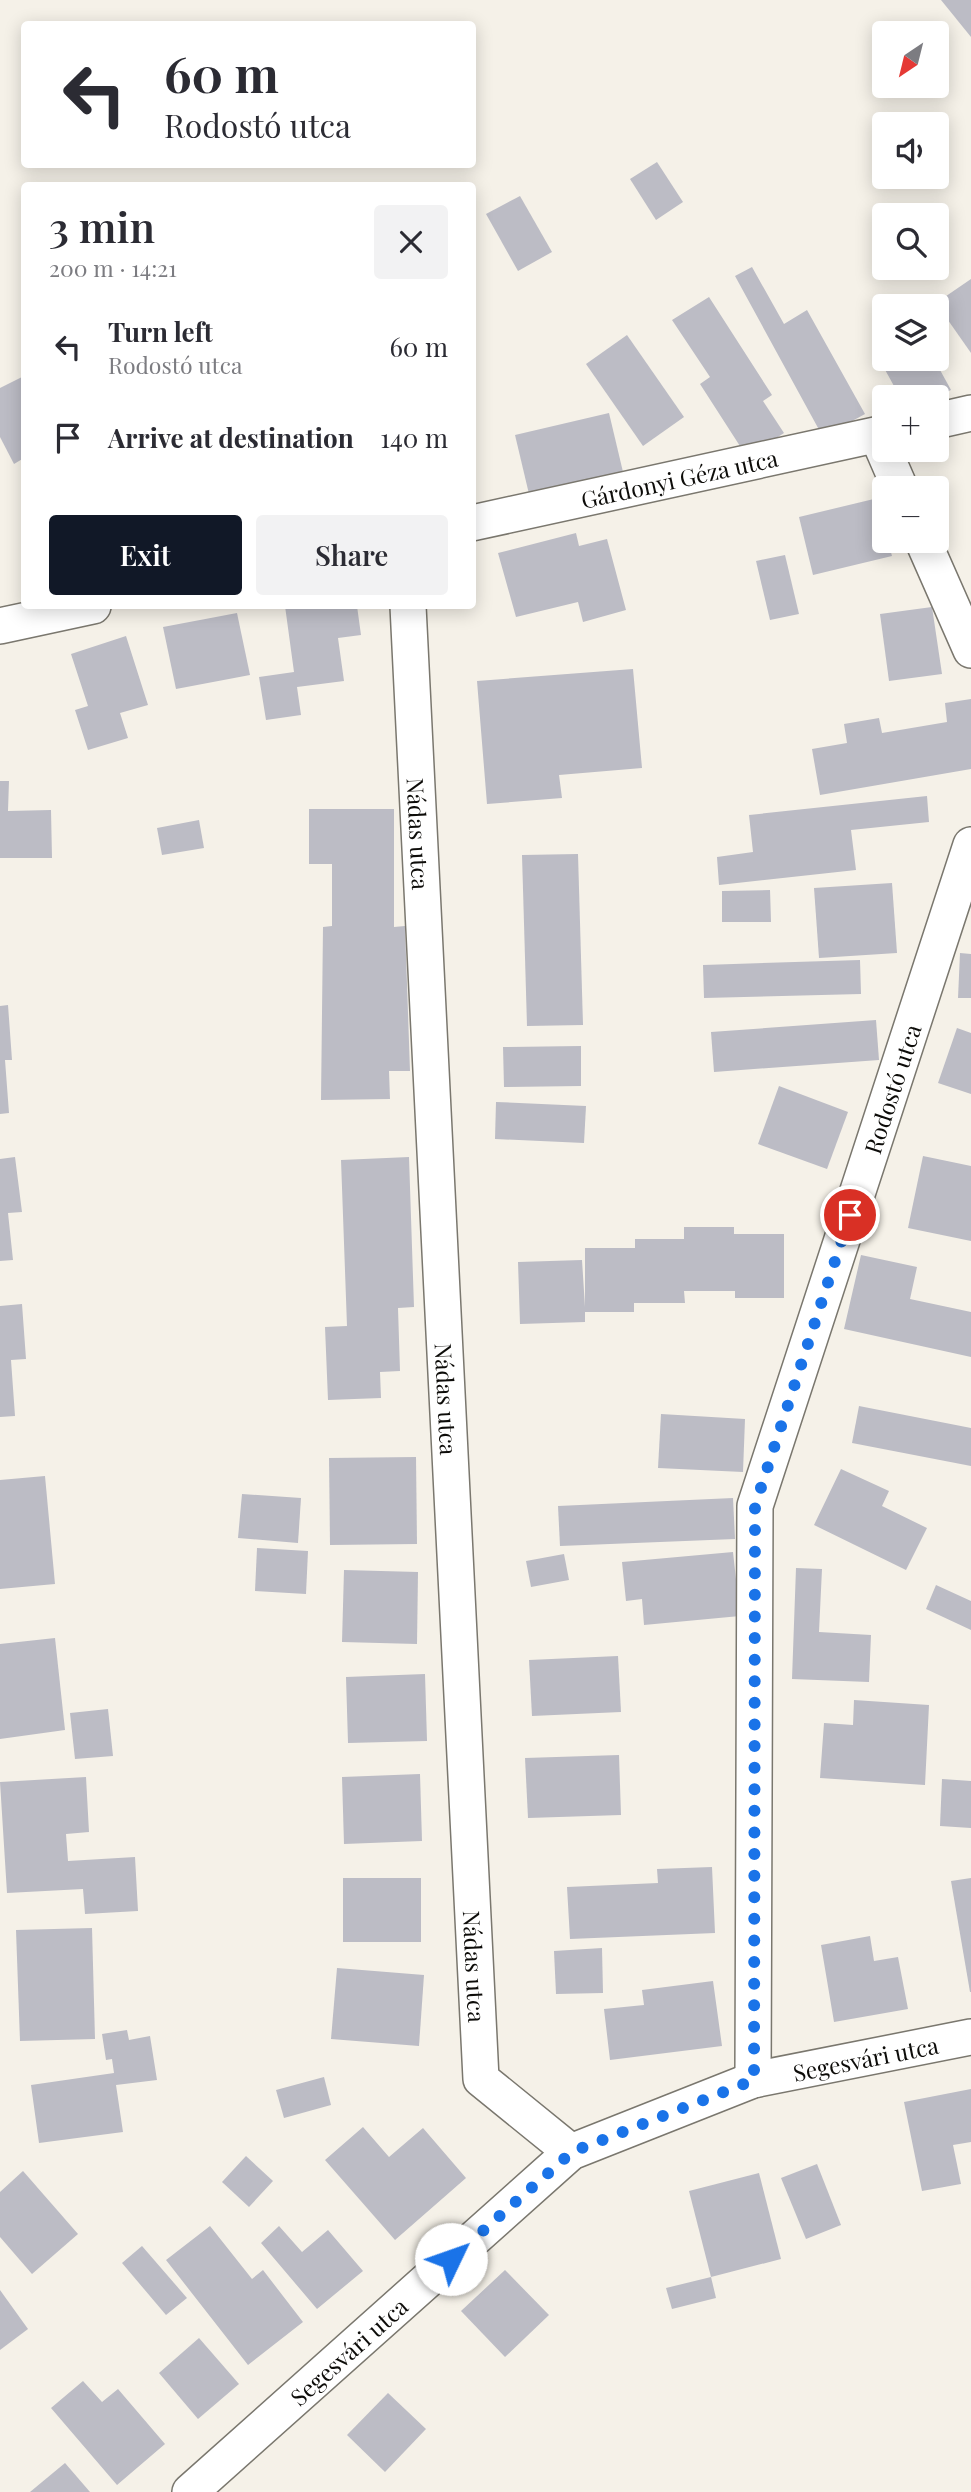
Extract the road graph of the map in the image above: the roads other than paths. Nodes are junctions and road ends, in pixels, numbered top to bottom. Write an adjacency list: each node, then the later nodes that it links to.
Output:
1 (971, 413): 2 (street)
2 (949, 418)
3 (872, 436): 4 (street, Gárdonyi Géza utca)
4 (476, 522)
5 (928, 553): 9 (street)
6 (79, 609): 8 (street)
7 (408, 609): 13 (street, Nádas utca)
8 (0, 626)
9 (971, 650)
10 (971, 845): 12 (street, Rodostó utca)
11 (971, 2037): 12 (street, Segesvári utca)
12 (754, 2080): 13 (street, Segesvári utca)
13 (572, 2152): 14 (street, Segesvári utca)
14 (190, 2492)

